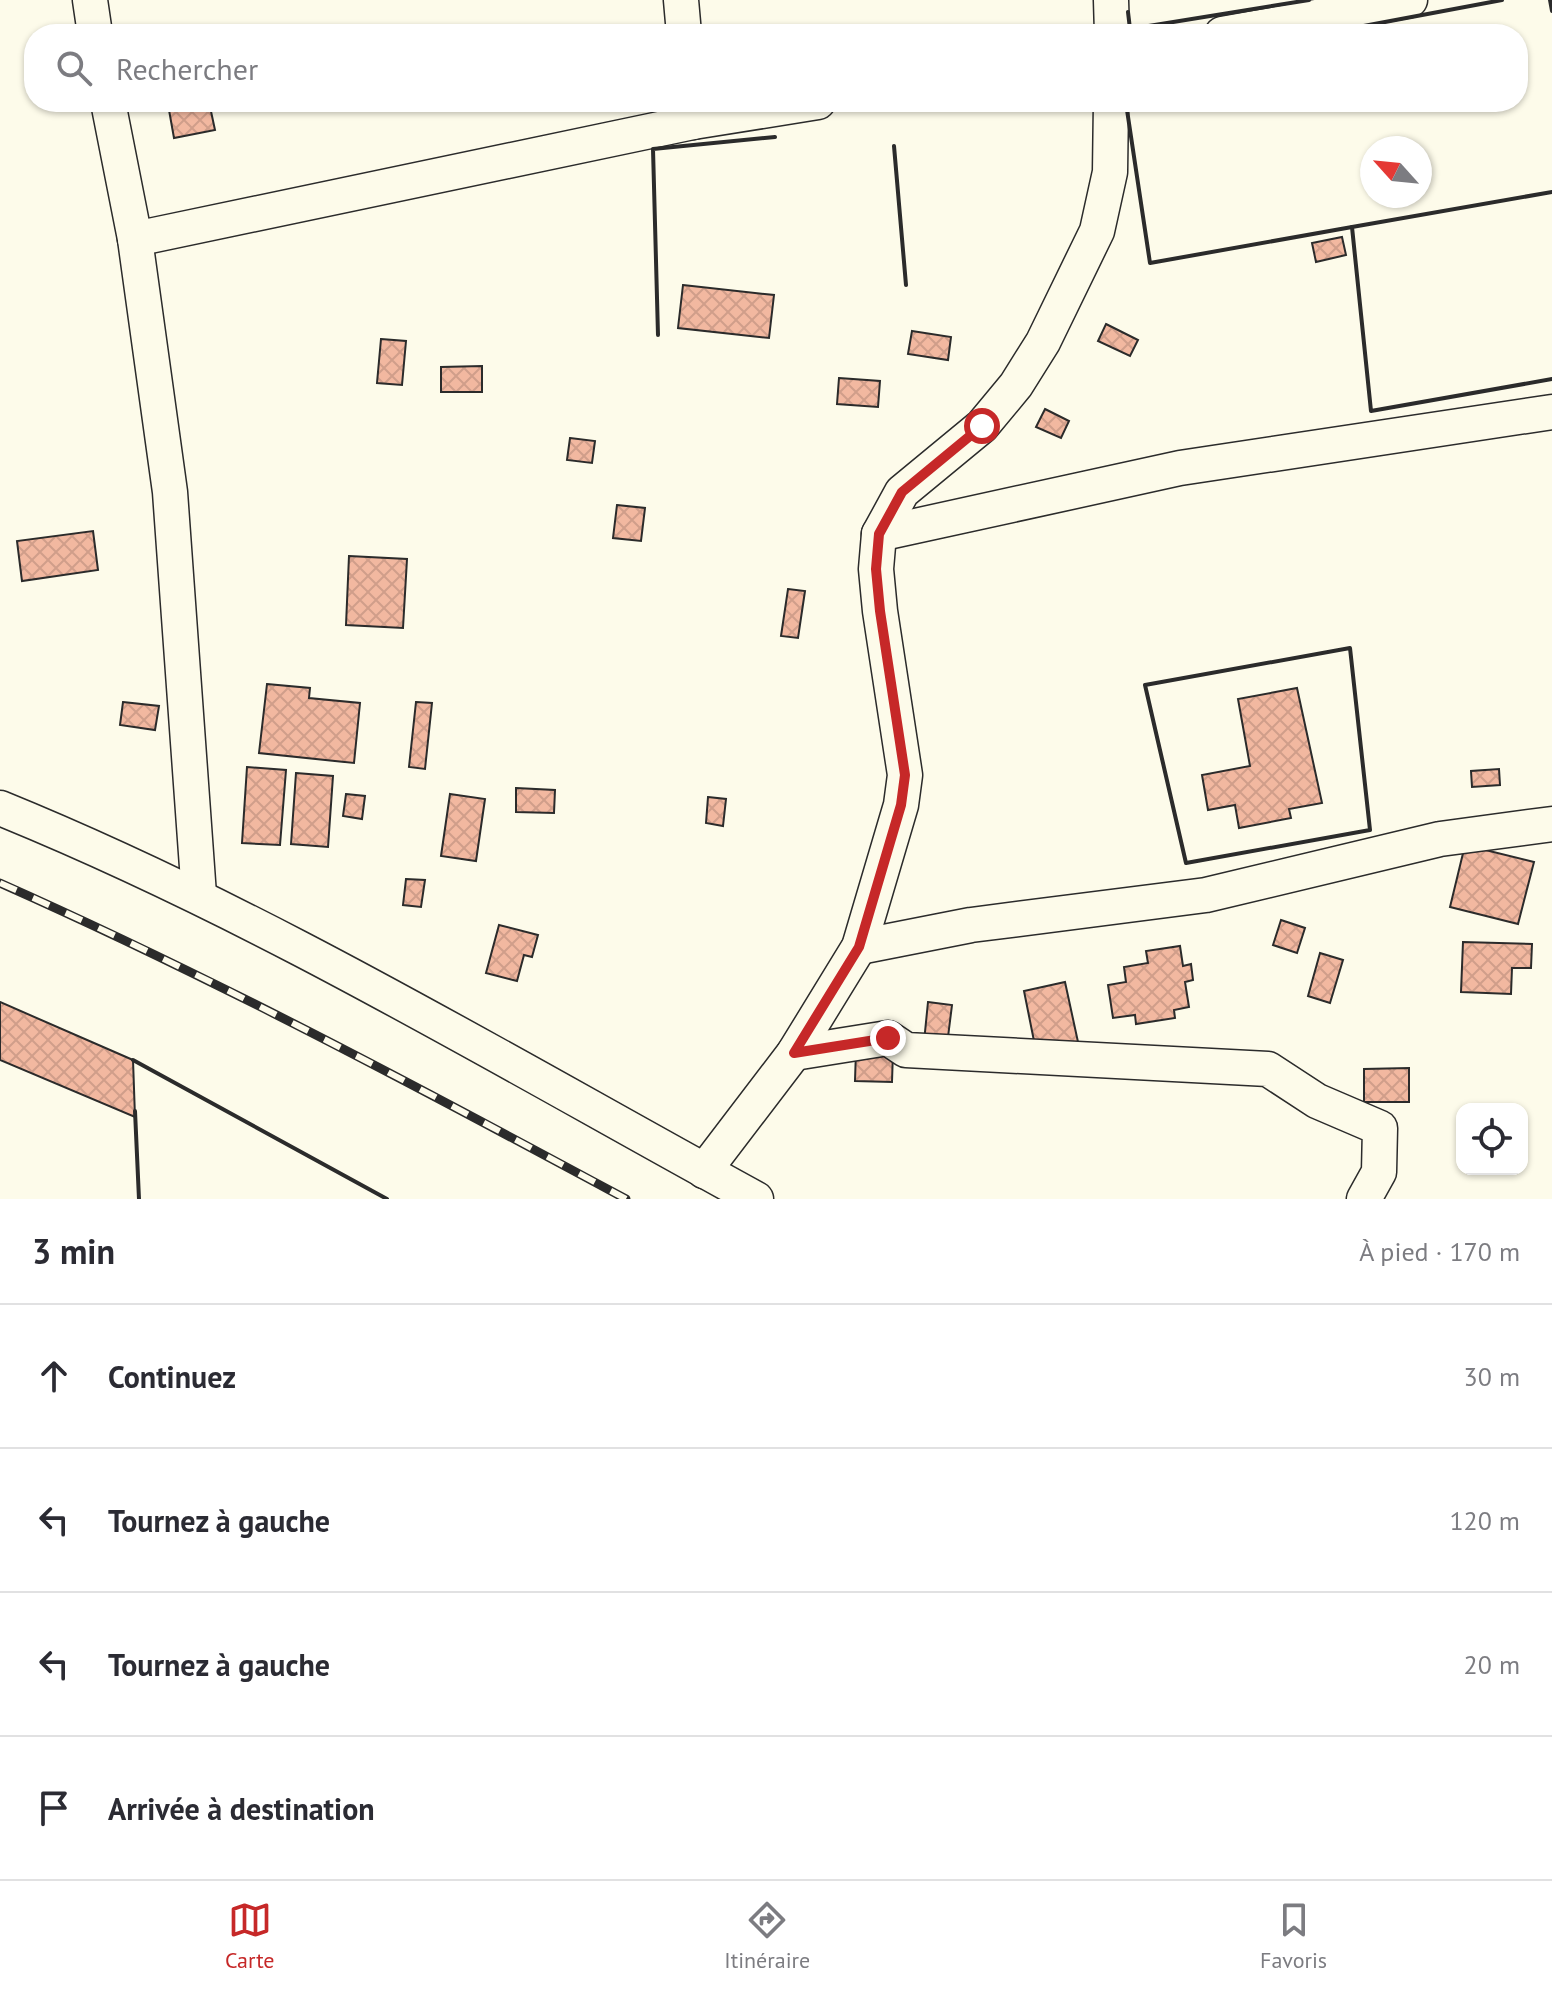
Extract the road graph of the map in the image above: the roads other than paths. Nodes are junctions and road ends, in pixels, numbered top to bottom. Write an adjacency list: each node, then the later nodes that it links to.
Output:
1 (90, 0): 5 (street)
2 (681, 0): 6 (street)
3 (1111, 0): 7 (street)
4 (1410, 0): 8 (street)
5 (94, 24)
6 (683, 24)
7 (1112, 24)
8 (1277, 24)
9 (110, 112): 12 (street)
10 (692, 112): 12 (street)
11 (1111, 112): 14 (street)
12 (135, 239): 17 (street)
13 (1552, 412): 14 (street)
14 (879, 534): 18 (street)
15 (0, 808): 17 (street)
16 (1552, 824): 18 (street)
17 (199, 895): 20 (street)
18 (859, 947): 19 (street)
19 (794, 1053): 20 (street); 22 (street)
20 (704, 1171): 21 (street)
21 (756, 1199)
22 (1364, 1199)

